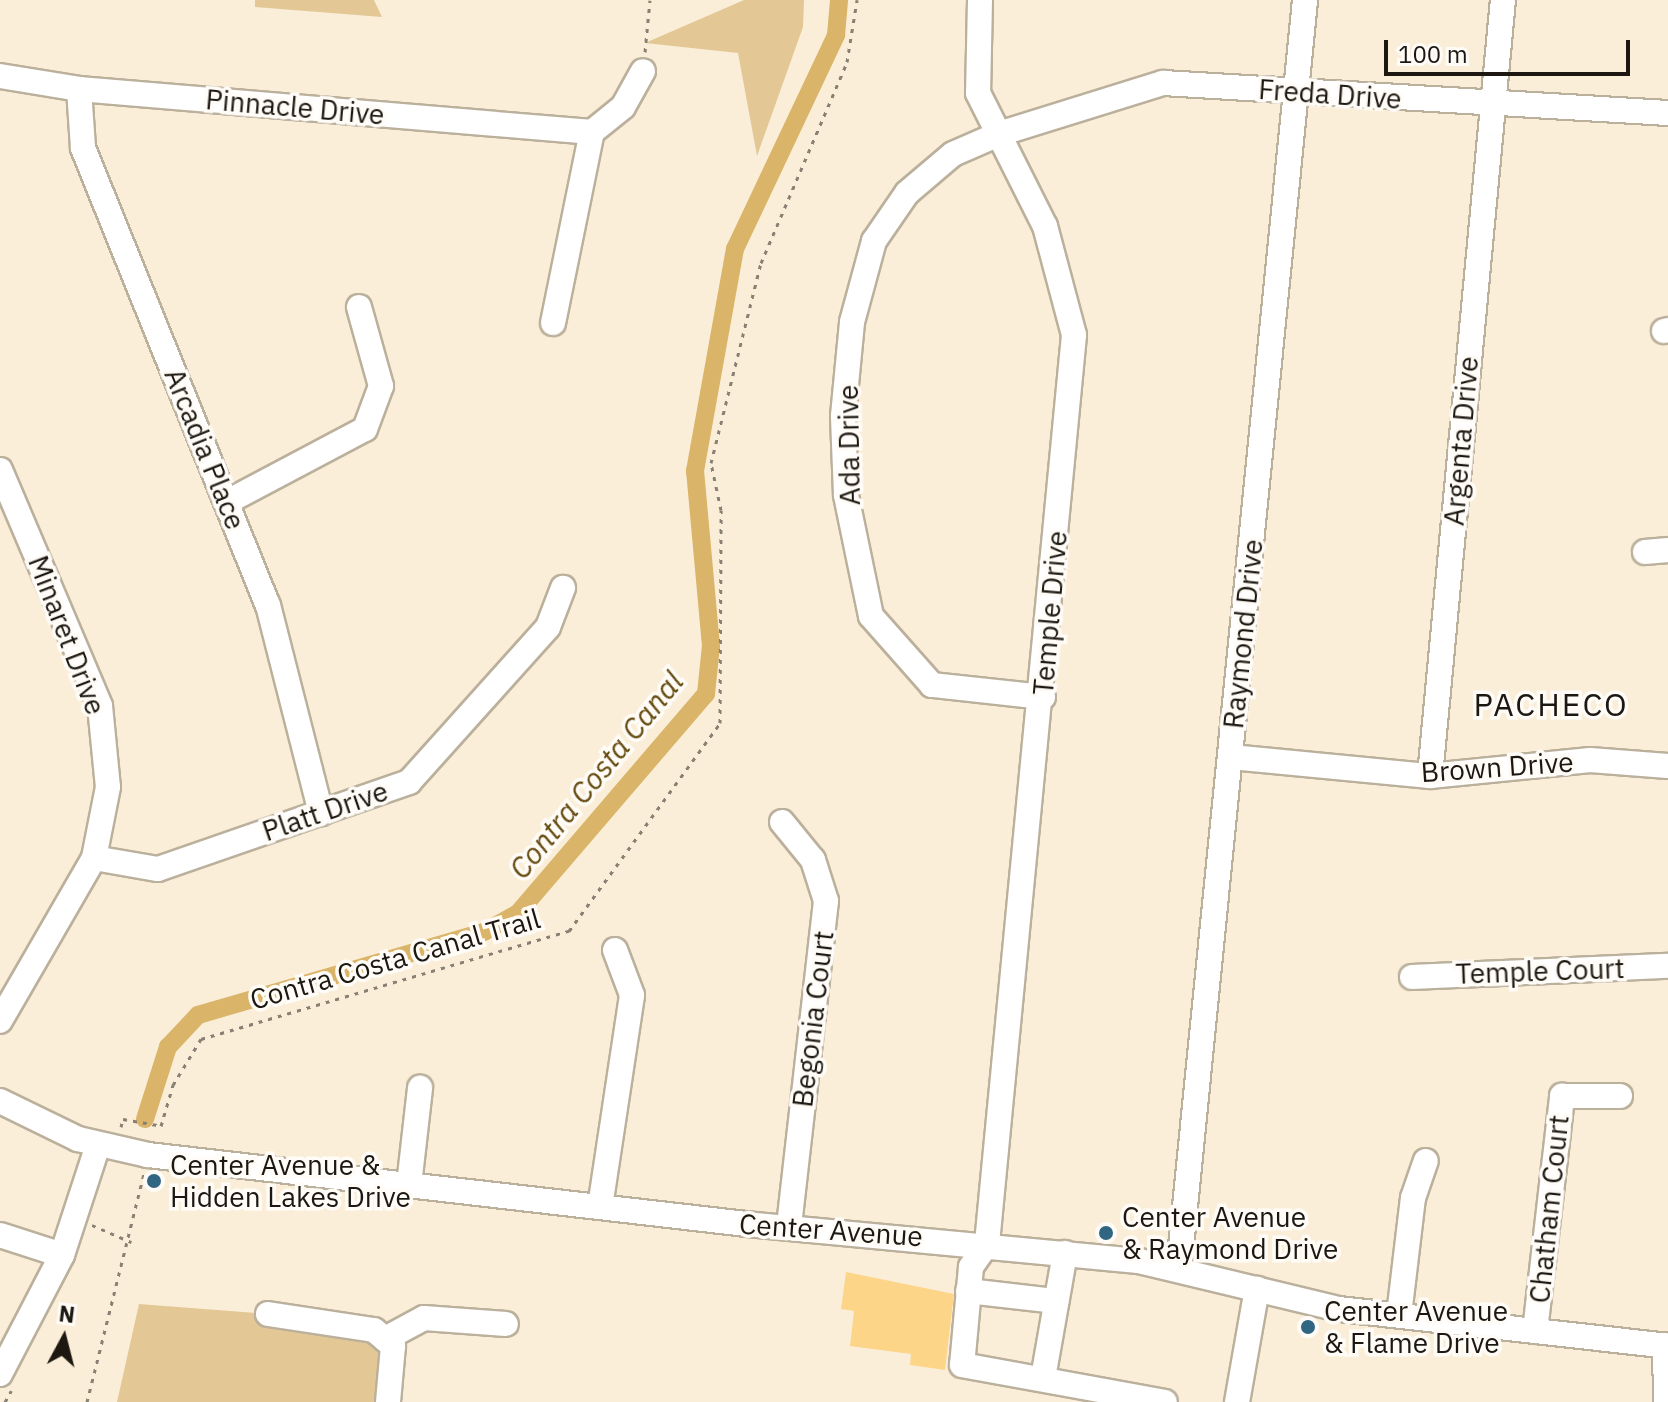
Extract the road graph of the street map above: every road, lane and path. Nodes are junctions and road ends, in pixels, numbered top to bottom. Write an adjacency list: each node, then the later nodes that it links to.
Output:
1 (650, 0): 6 (path)
2 (857, 0): 33 (path, Contra Costa Canal Trail)
3 (980, 0): 13 (street, Temple Drive)
4 (1305, 0): 9 (street, Raymond Drive)
5 (1503, 0): 10 (street, Argenta Drive)
6 (643, 71): 12 (street)
7 (0, 76): 8 (street, Pinnacle Drive)
8 (79, 89): 12 (street, Pinnacle Drive); 17 (street, Arcadia Place)
9 (1298, 92): 10 (street, Freda Drive); 13 (street, Freda Drive); 20 (street, Raymond Drive)
10 (1491, 105): 11 (street, Freda Drive); 22 (street, Argenta Drive)
11 (1668, 113)
12 (592, 132): 15 (street)
13 (999, 134): 19 (street, Temple Drive); 19 (street, Ada Drive)
14 (359, 307): 17 (street)
15 (553, 323)
16 (0, 470): 25 (street, Minaret Drive)
17 (227, 502): 23 (street, Arcadia Place)
18 (563, 588): 23 (street, Platt Drive)
19 (1043, 697): 44 (street, Temple Drive)
20 (1231, 757): 22 (street, Brown Drive); 47 (street, Raymond Drive)
21 (1668, 766): 22 (street, Brown Drive)
22 (1430, 776)
23 (321, 813): 25 (street, Platt Drive)
24 (782, 822): 40 (street, Begonia Court)
25 (94, 858): 29 (street, Minaret Drive)
26 (615, 950): 37 (street)
27 (1668, 966): 28 (street, Temple Court)
28 (1412, 977)
29 (0, 1021)
30 (420, 1088): 36 (street)
31 (1620, 1096): 54 (street, Chatham Court)
32 (0, 1101): 33 (street, Center Avenue)
33 (106, 1147): 34 (street, Center Avenue); 46 (street)
34 (148, 1155): 36 (street, Center Avenue); 43 (path)
35 (1426, 1161): 52 (street)
36 (409, 1185): 37 (street, Center Avenue)
37 (600, 1207): 40 (street, Center Avenue)
38 (97, 1212): 39 (path)
39 (92, 1225): 42 (path); 43 (path)
40 (789, 1228): 44 (street, Center Avenue)
41 (0, 1235): 46 (street)
42 (86, 1239)
43 (131, 1242): 60 (path)
44 (987, 1244): 45 (street, Center Avenue); 49 (street)
45 (1065, 1253): 47 (street, Center Avenue); 50 (street)
46 (62, 1255): 58 (street)
47 (1179, 1267): 48 (street, Center Avenue)
48 (1257, 1289): 52 (street, Center Avenue); 63 (street)
49 (968, 1291): 50 (street); 57 (street)
50 (1056, 1301): 57 (street)
51 (268, 1314): 55 (street)
52 (1399, 1315): 54 (street, Center Avenue)
53 (506, 1324): 55 (street)
54 (1535, 1331): 56 (street, Center Avenue)
55 (385, 1339): 61 (street)
56 (1667, 1346): 64 (street)
57 (1043, 1378): 62 (street)
58 (6, 1381): 59 (path)
59 (5, 1402)
60 (87, 1402)
61 (388, 1402)
62 (1165, 1402)
63 (1237, 1402)
64 (1666, 1402)

